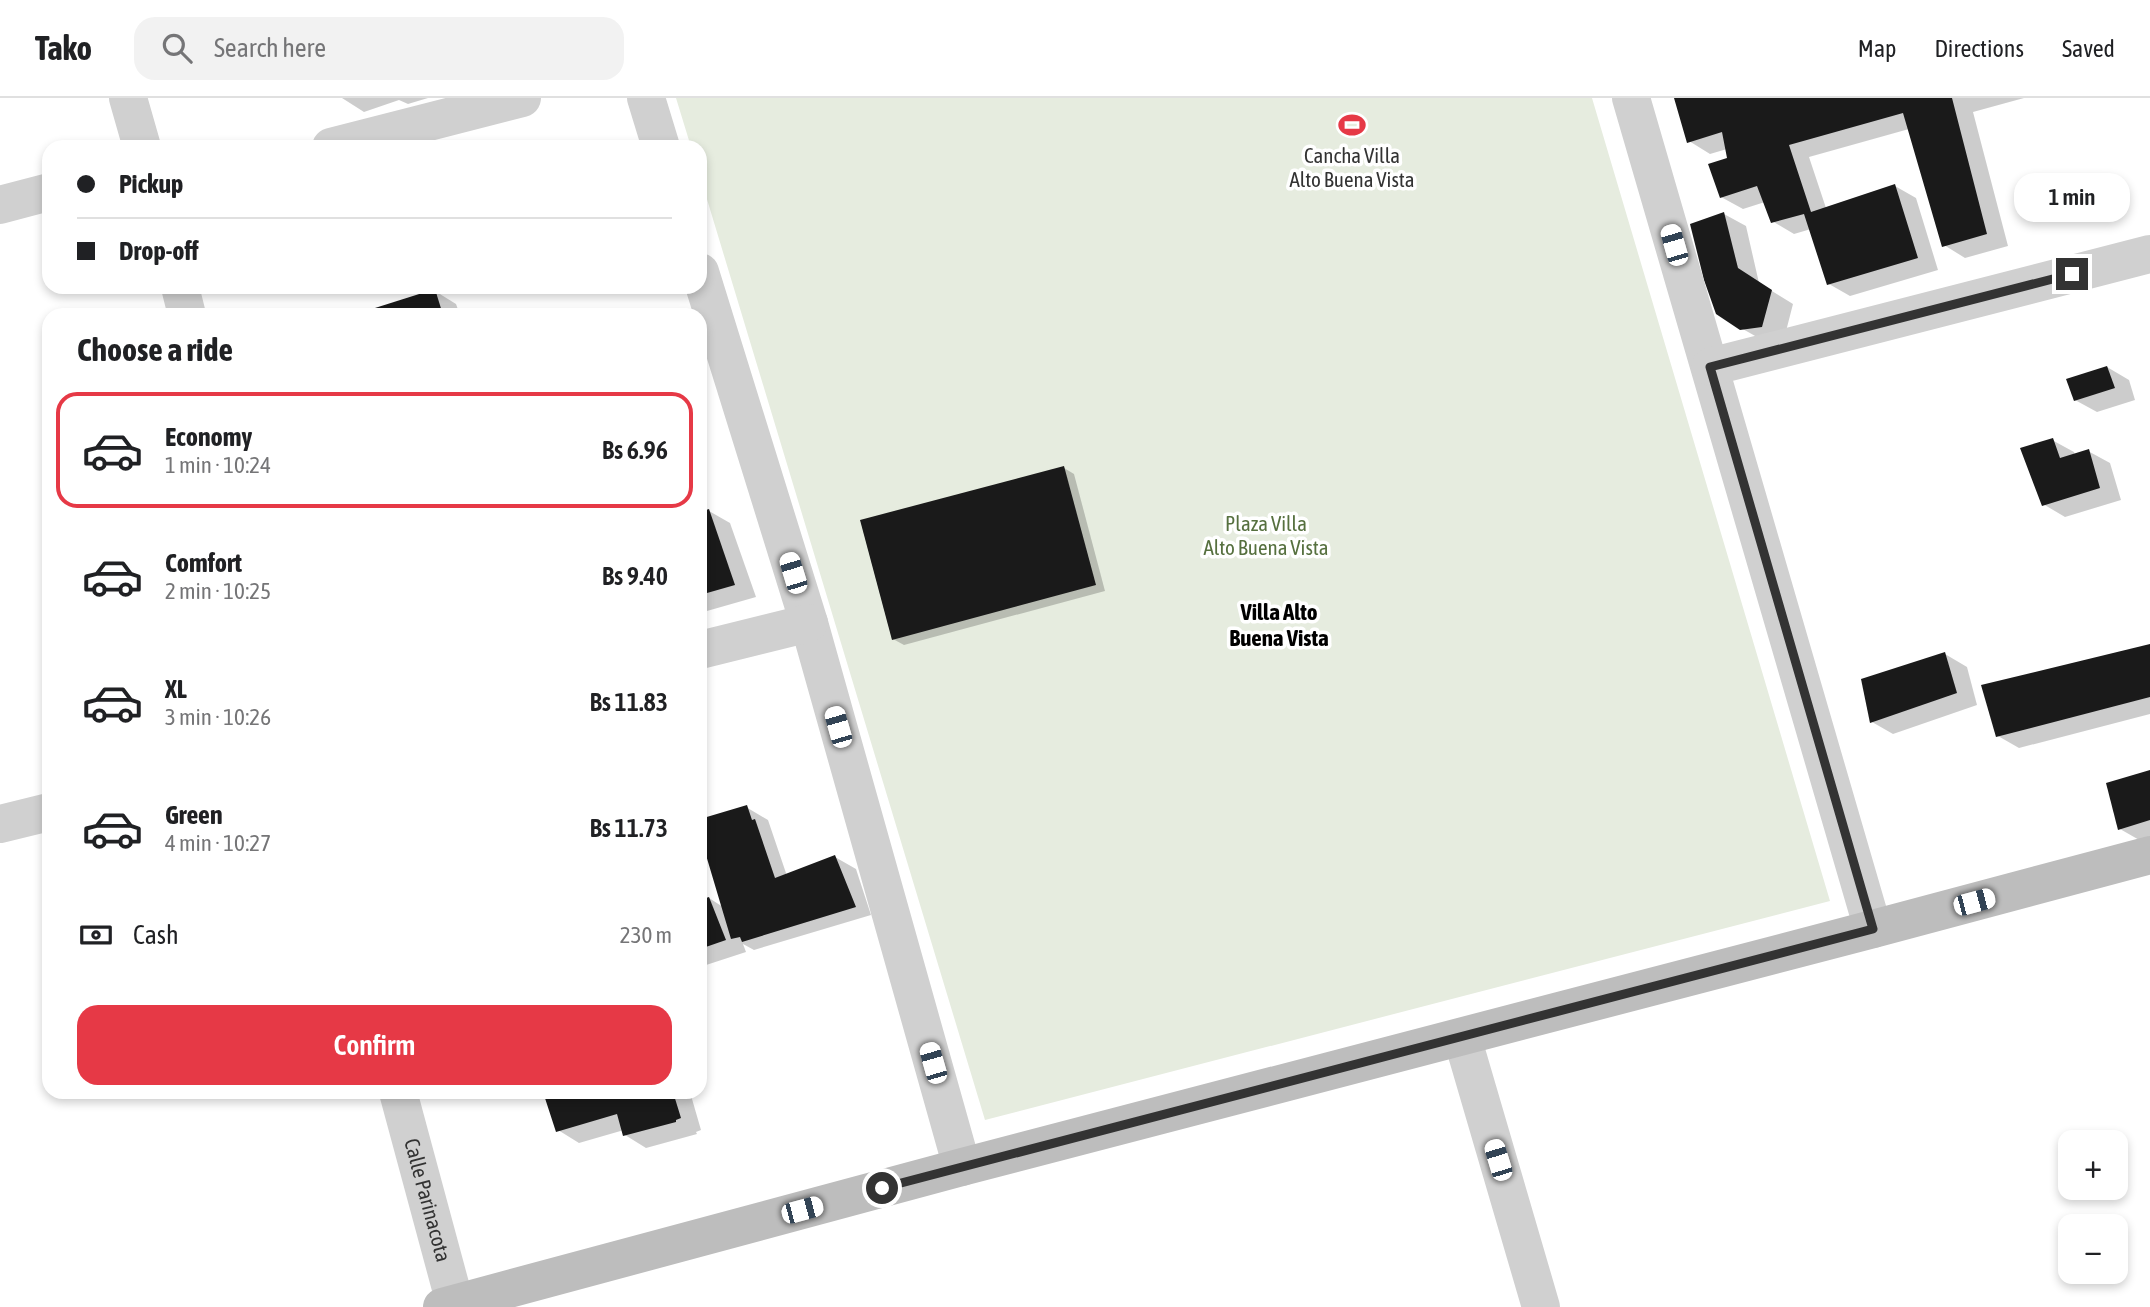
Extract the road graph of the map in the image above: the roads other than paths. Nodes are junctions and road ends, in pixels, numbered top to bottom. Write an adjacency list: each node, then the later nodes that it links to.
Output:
1 (128, 98): 5 (street)
2 (522, 98): 6 (street)
3 (646, 98): 7 (street)
4 (1631, 98): 12 (street)
5 (140, 140)
6 (358, 140)
7 (659, 140)
8 (42, 193): 9 (street)
9 (0, 205)
10 (2150, 254): 12 (street)
11 (707, 294): 13 (street)
12 (1710, 367): 18 (street)
13 (809, 623): 14 (street); 21 (street)
14 (707, 648)
15 (42, 814): 16 (street)
16 (0, 824)
17 (2150, 855): 18 (street)
18 (1873, 929): 19 (street)
19 (1462, 1037): 21 (street); 23 (street)
20 (400, 1099): 22 (street, Calle Parinacota)
21 (962, 1167): 22 (street)
22 (451, 1306)
23 (1541, 1307)

